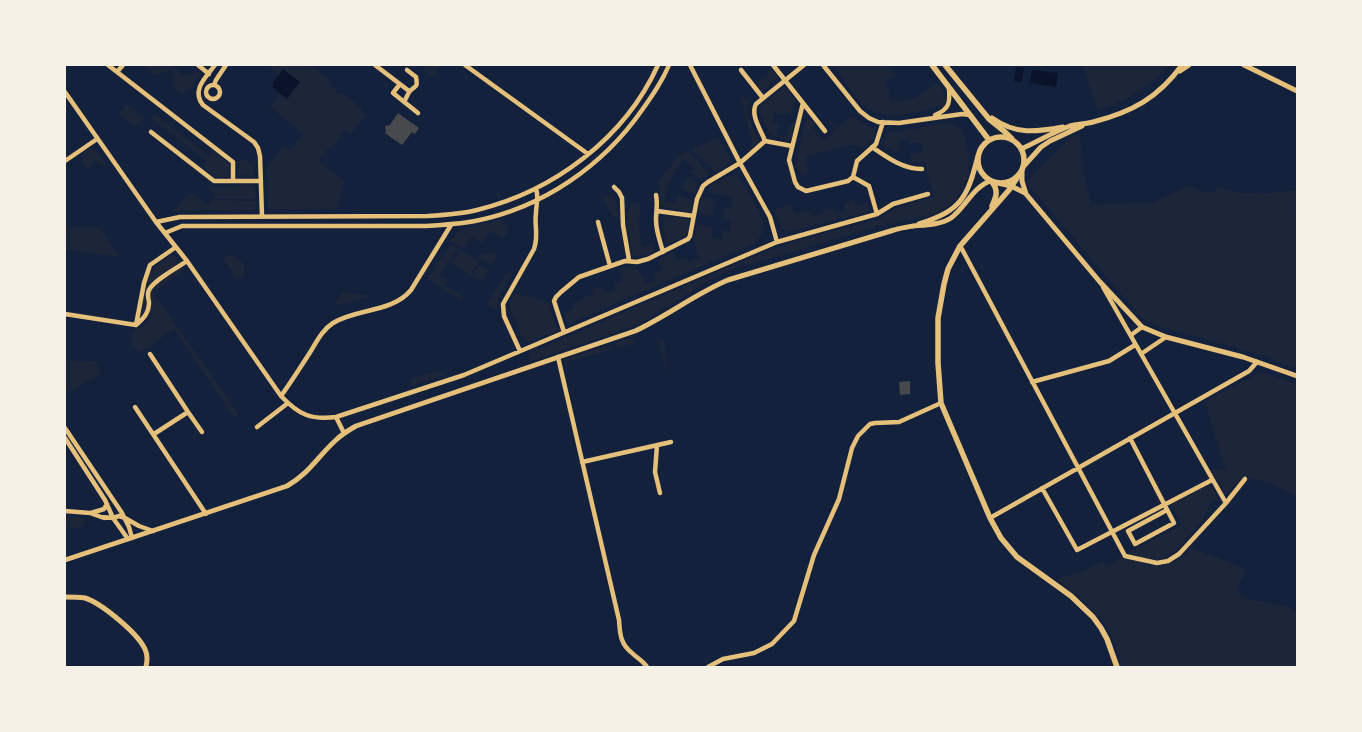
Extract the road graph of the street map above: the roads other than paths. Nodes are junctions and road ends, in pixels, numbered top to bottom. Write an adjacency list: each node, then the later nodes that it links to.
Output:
1 (108, 65): 21 (street)
2 (122, 65): 21 (street)
3 (198, 65): 22 (street)
4 (215, 65): 22 (street)
5 (226, 65): 26 (street)
6 (375, 65): 25 (street)
7 (465, 65): 50 (street)
8 (658, 65): 50 (street)
9 (669, 65): 66 (street)
10 (690, 65): 53 (street)
11 (773, 65): 24 (street)
12 (804, 65): 24 (street)
13 (823, 65): 38 (street)
14 (932, 65): 27 (main road)
15 (945, 65): 34 (main road)
16 (1182, 65): 23 (street)
17 (1189, 65): 23 (street)
18 (1244, 65): 29 (street)
19 (407, 70): 28 (street)
20 (741, 70): 31 (street)
21 (117, 72): 57 (street)
22 (209, 74): 58 (street)
23 (1175, 74): 39 (street)
24 (785, 80): 31 (street); 33 (street)
25 (400, 84): 28 (street); 32 (street)
26 (214, 85)
27 (949, 86): 36 (main road); 37 (street)
28 (410, 91): 32 (street)
29 (1297, 91)
30 (65, 92): 43 (street)
31 (763, 98): 46 (street)
32 (404, 102): 35 (street)
33 (803, 103): 41 (street); 47 (street)
34 (979, 109): 40 (street); 45 (main road)
35 (418, 113)
36 (970, 115): 37 (street); 44 (main road)
37 (927, 118): 38 (street)
38 (883, 122): 48 (street)
39 (1091, 122): 40 (street); 55 (street)
40 (1071, 126): 49 (street)
41 (825, 131)
42 (151, 132): 57 (street)
43 (97, 138): 52 (street); 73 (street)
44 (989, 140): 45 (main road); 51 (main road)
45 (1013, 140): 49 (main road)
46 (766, 141): 47 (street); 53 (street)
47 (792, 146): 56 (street)
48 (872, 147): 54 (street); 56 (street)
49 (1021, 149): 55 (main road)
50 (588, 154): 62 (street)
51 (978, 156): 59 (main road); 76 (street)
52 (65, 161)
53 (740, 163): 72 (street); 78 (street)
54 (922, 169)
55 (1021, 171): 59 (main road); 60 (main road); 64 (street)
56 (853, 177): 70 (street)
57 (233, 181): 58 (street)
58 (261, 181): 71 (street)
59 (993, 182): 60 (street); 69 (main road); 76 (street)
60 (1011, 186): 64 (street); 69 (main road)
61 (614, 187): 82 (street)
62 (537, 191): 66 (street); 67 (street); 71 (street)
63 (928, 194): 70 (street)
64 (1026, 194): 85 (street)
65 (656, 195): 68 (street)
66 (542, 198): 67 (street)
67 (537, 200): 75 (street); 93 (street)
68 (657, 211): 72 (street); 81 (street)
69 (989, 213): 80 (main road)
70 (877, 214): 78 (street)
71 (262, 216): 73 (street)
72 (694, 216): 81 (street)
73 (156, 222): 77 (street)
74 (598, 222): 84 (street)
75 (451, 225): 77 (street); 100 (street)
76 (914, 226): 96 (street)
77 (165, 233): 79 (street)
78 (777, 242): 89 (street)
79 (176, 246): 83 (street); 87 (street)
80 (960, 246): 99 (street); 102 (main road)
81 (663, 252): 82 (street)
82 (629, 260): 84 (street)
83 (187, 261): 87 (street); 100 (street)
84 (610, 266): 89 (street)
85 (1100, 282): 88 (street); 90 (street)
86 (65, 314): 87 (street)
87 (136, 325)
88 (1142, 327): 90 (street); 91 (street)
89 (564, 332): 93 (street)
90 (1131, 335): 92 (street)
91 (1166, 337): 95 (street); 97 (street)
92 (1135, 345): 95 (street); 99 (street)
93 (520, 351): 106 (street)
94 (150, 354): 104 (street)
95 (1141, 354): 105 (street)
96 (558, 357): 110 (street); 116 (street)
97 (1257, 362): 98 (street); 105 (street)
98 (1297, 376)
99 (1032, 382): 117 (street)
100 (281, 396): 101 (street)
101 (288, 404): 106 (street); 107 (street)
102 (941, 404): 131 (main road); 142 (street)
103 (136, 407): 111 (street)
104 (188, 412): 109 (street); 111 (street)
105 (1175, 413): 113 (street); 119 (street)
106 (336, 417): 110 (street)
107 (257, 427)
108 (65, 428): 132 (street)
109 (202, 432)
110 (344, 433): 128 (street)
111 (154, 434): 128 (street)
112 (65, 438): 123 (street)
113 (1130, 438): 117 (street); 124 (street)
114 (672, 442): 115 (street)
115 (657, 445): 116 (street); 121 (street)
116 (582, 462): 141 (street)
117 (1078, 468): 120 (street); 136 (street)
118 (1245, 479): 122 (street)
119 (1212, 480): 122 (street); 124 (street)
120 (1042, 488): 131 (street); 136 (street)
121 (660, 493)
122 (1226, 503): 136 (street)
123 (107, 504): 127 (street); 130 (street)
124 (1165, 505): 126 (street); 136 (street)
125 (65, 510): 127 (street)
126 (1167, 510): 126 (street)
127 (90, 513): 129 (street)
128 (206, 514): 135 (street)
129 (101, 517): 130 (street); 133 (street)
130 (113, 518): 132 (street); 133 (street)
131 (990, 518): 143 (main road)
132 (126, 520): 134 (street); 135 (street); 137 (street)
133 (116, 524): 134 (street)
134 (120, 529): 137 (street)
135 (154, 531): 137 (street)
136 (1112, 532)
137 (130, 539): 138 (street)
138 (65, 560)
139 (65, 597): 140 (street)
140 (146, 667)
141 (647, 667)
142 (708, 667)
143 (1117, 667)

